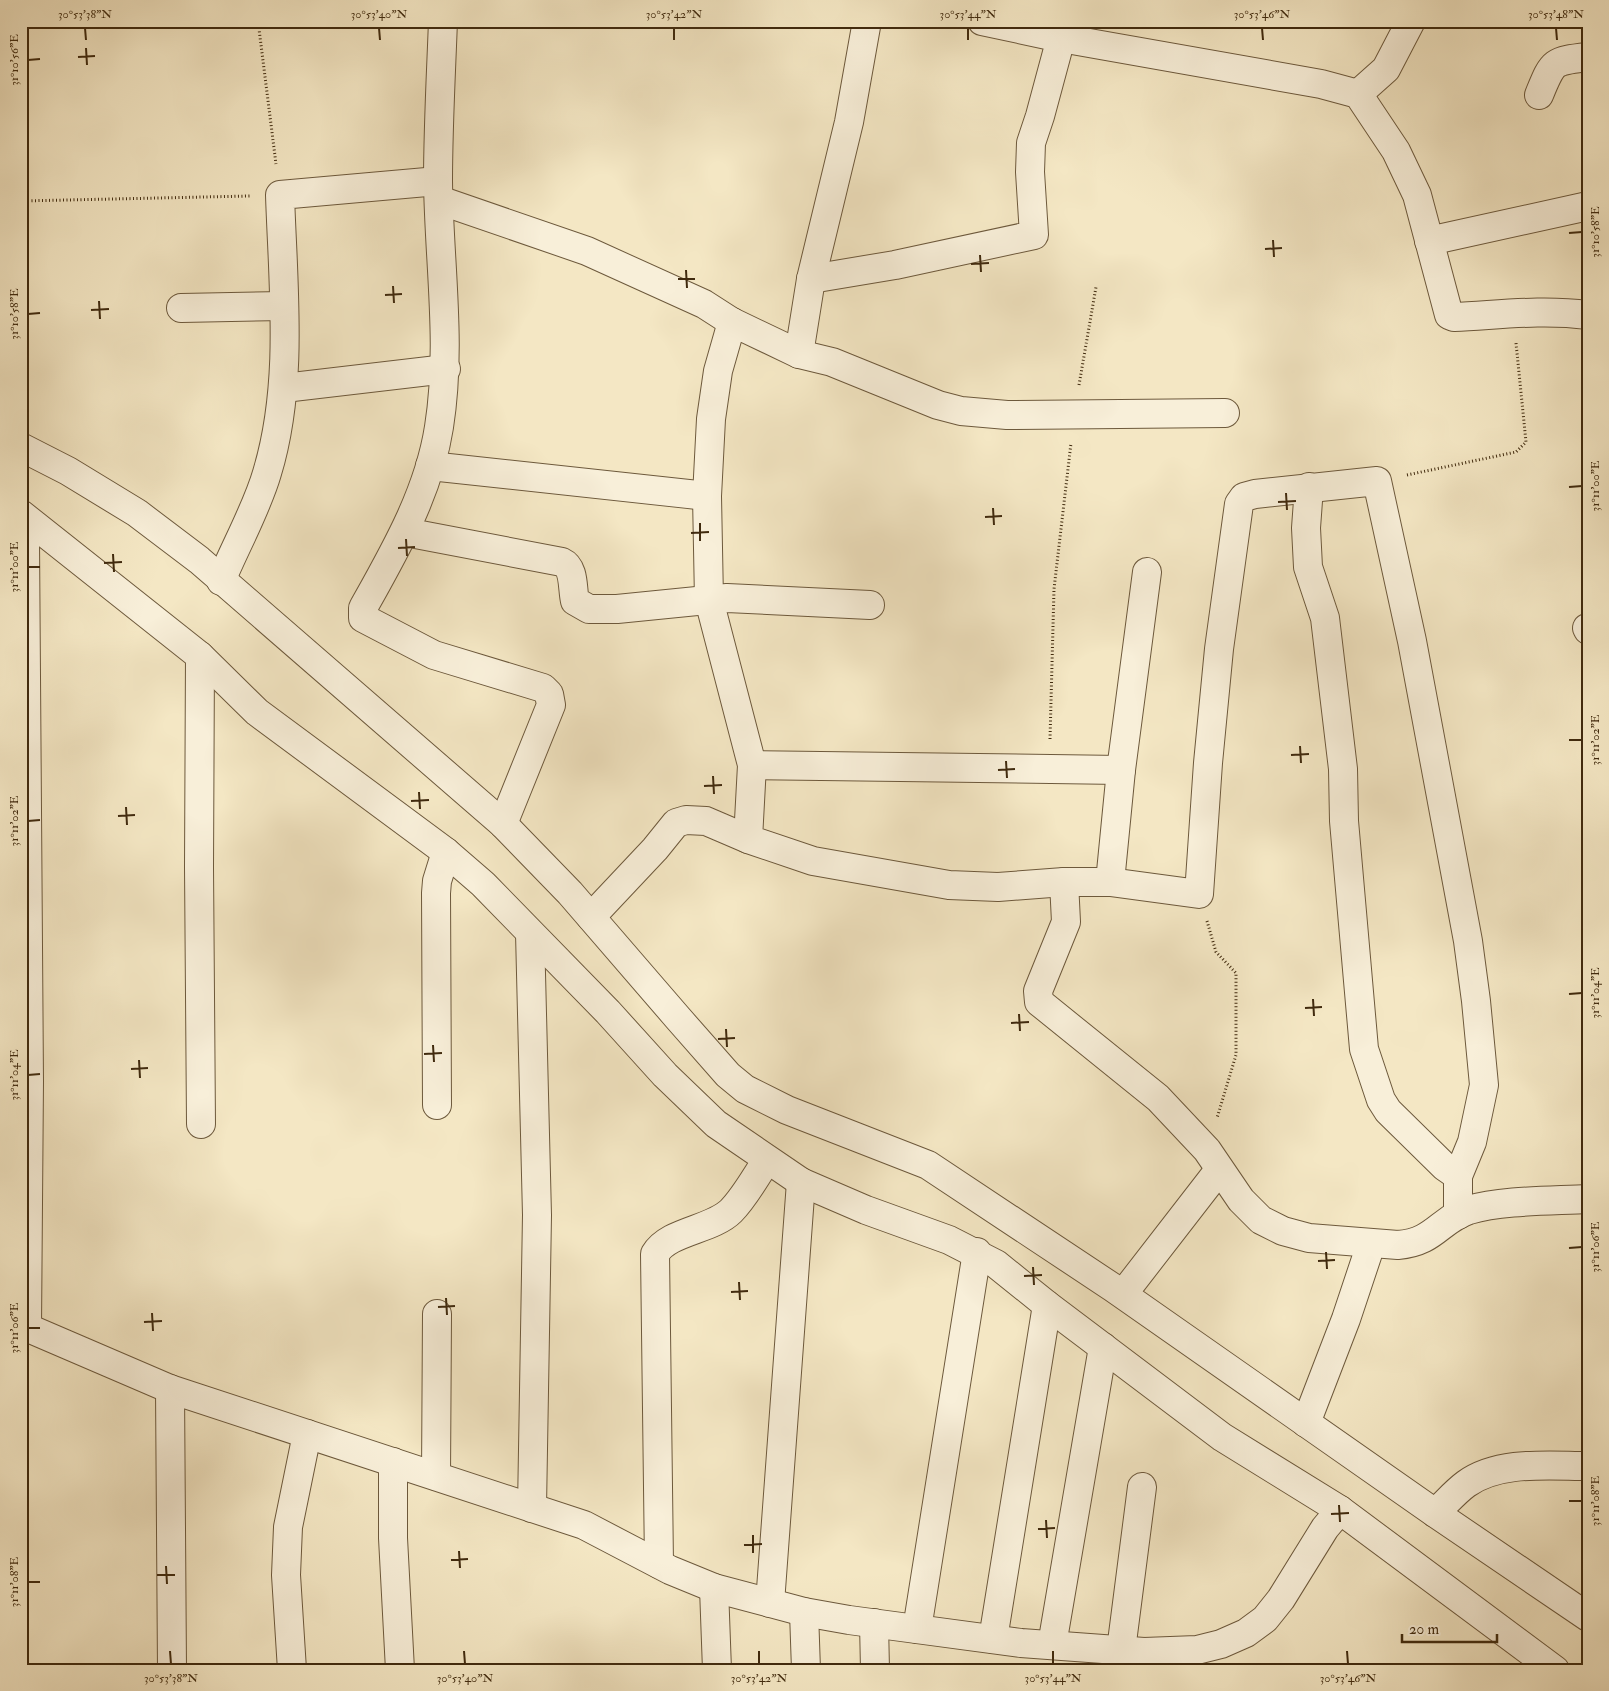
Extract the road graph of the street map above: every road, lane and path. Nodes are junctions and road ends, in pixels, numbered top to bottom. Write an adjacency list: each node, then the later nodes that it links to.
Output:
1 (258, 21): 11 (path)
2 (443, 21): 10 (street)
3 (867, 21): 15 (street)
4 (982, 21): 6 (street)
5 (1411, 21): 8 (street)
6 (1061, 38): 8 (street); 15 (street)
7 (1588, 57): 9 (street)
8 (1358, 94): 14 (street)
9 (1539, 95)
10 (439, 190): 11 (street); 21 (street); 23 (street)
11 (280, 195): 12 (path); 17 (street)
12 (21, 201)
13 (1588, 206): 14 (street)
14 (1429, 241): 19 (street)
15 (811, 279): 22 (street)
16 (1096, 287): 26 (path)
17 (284, 306): 18 (street); 24 (street)
18 (181, 308)
19 (1512, 312): 20 (street); 29 (path)
20 (1588, 315)
21 (732, 322): 22 (street); 31 (street)
22 (799, 354): 26 (street)
23 (446, 369): 24 (street); 28 (street)
24 (284, 388): 35 (street)
25 (1225, 413): 26 (street)
26 (1074, 414): 40 (path)
27 (21, 447): 35 (street)
28 (430, 466): 31 (street); 33 (street)
29 (1377, 481): 30 (street); 54 (street)
30 (1309, 487): 47 (street); 54 (street)
31 (707, 496): 36 (street)
32 (24, 517): 38 (street); 63 (street)
33 (405, 532): 36 (street); 42 (street)
34 (1148, 572): 41 (street)
35 (221, 581): 42 (street)
36 (709, 600): 37 (street); 39 (street)
37 (870, 605)
38 (200, 656): 44 (street); 51 (street)
39 (752, 765): 40 (street); 43 (street)
40 (1050, 768): 41 (street)
41 (1121, 770): 46 (street)
42 (504, 824): 48 (street)
43 (748, 839): 45 (street); 48 (street)
44 (446, 852): 49 (street); 50 (street)
45 (1064, 882): 46 (street); 53 (street)
46 (1110, 882): 47 (street)
47 (1199, 894): 53 (path)
48 (591, 917): 60 (street)
49 (530, 933): 52 (street); 72 (street)
50 (437, 1105)
51 (201, 1124)
52 (767, 1160): 55 (street); 75 (street)
53 (1213, 1160): 58 (street); 60 (street)
54 (1458, 1176): 57 (street)
55 (801, 1182): 59 (street); 77 (street)
56 (1588, 1199): 57 (street)
57 (1458, 1215): 58 (street)
58 (1371, 1244): 66 (street)
59 (977, 1252): 61 (street); 81 (street)
60 (1123, 1294): 66 (street)
61 (1047, 1305): 64 (street); 82 (street)
62 (438, 1314): 70 (street)
63 (24, 1326): 65 (street)
64 (1103, 1347): 73 (street); 83 (street)
65 (170, 1389): 67 (street); 86 (street)
66 (1306, 1423): 74 (street)
67 (307, 1434): 68 (street); 87 (street)
68 (393, 1462): 70 (street); 88 (street)
69 (1588, 1466): 74 (street)
70 (436, 1476): 72 (street)
71 (1142, 1488): 84 (street)
72 (532, 1508): 75 (street)
73 (1340, 1510): 85 (street); 92 (street)
74 (1435, 1513): 79 (street)
75 (659, 1564): 76 (street)
76 (714, 1588): 77 (street); 89 (street)
77 (770, 1603): 78 (street)
78 (804, 1612): 80 (street); 90 (street)
79 (1588, 1617)
80 (874, 1623): 81 (street); 91 (street)
81 (917, 1629): 82 (street)
82 (993, 1639): 83 (street)
83 (1052, 1645): 84 (street)
84 (1121, 1650): 85 (street)
85 (1177, 1661)
86 (172, 1670)
87 (292, 1670)
88 (400, 1670)
89 (717, 1670)
90 (806, 1670)
91 (875, 1670)
92 (1555, 1670)

